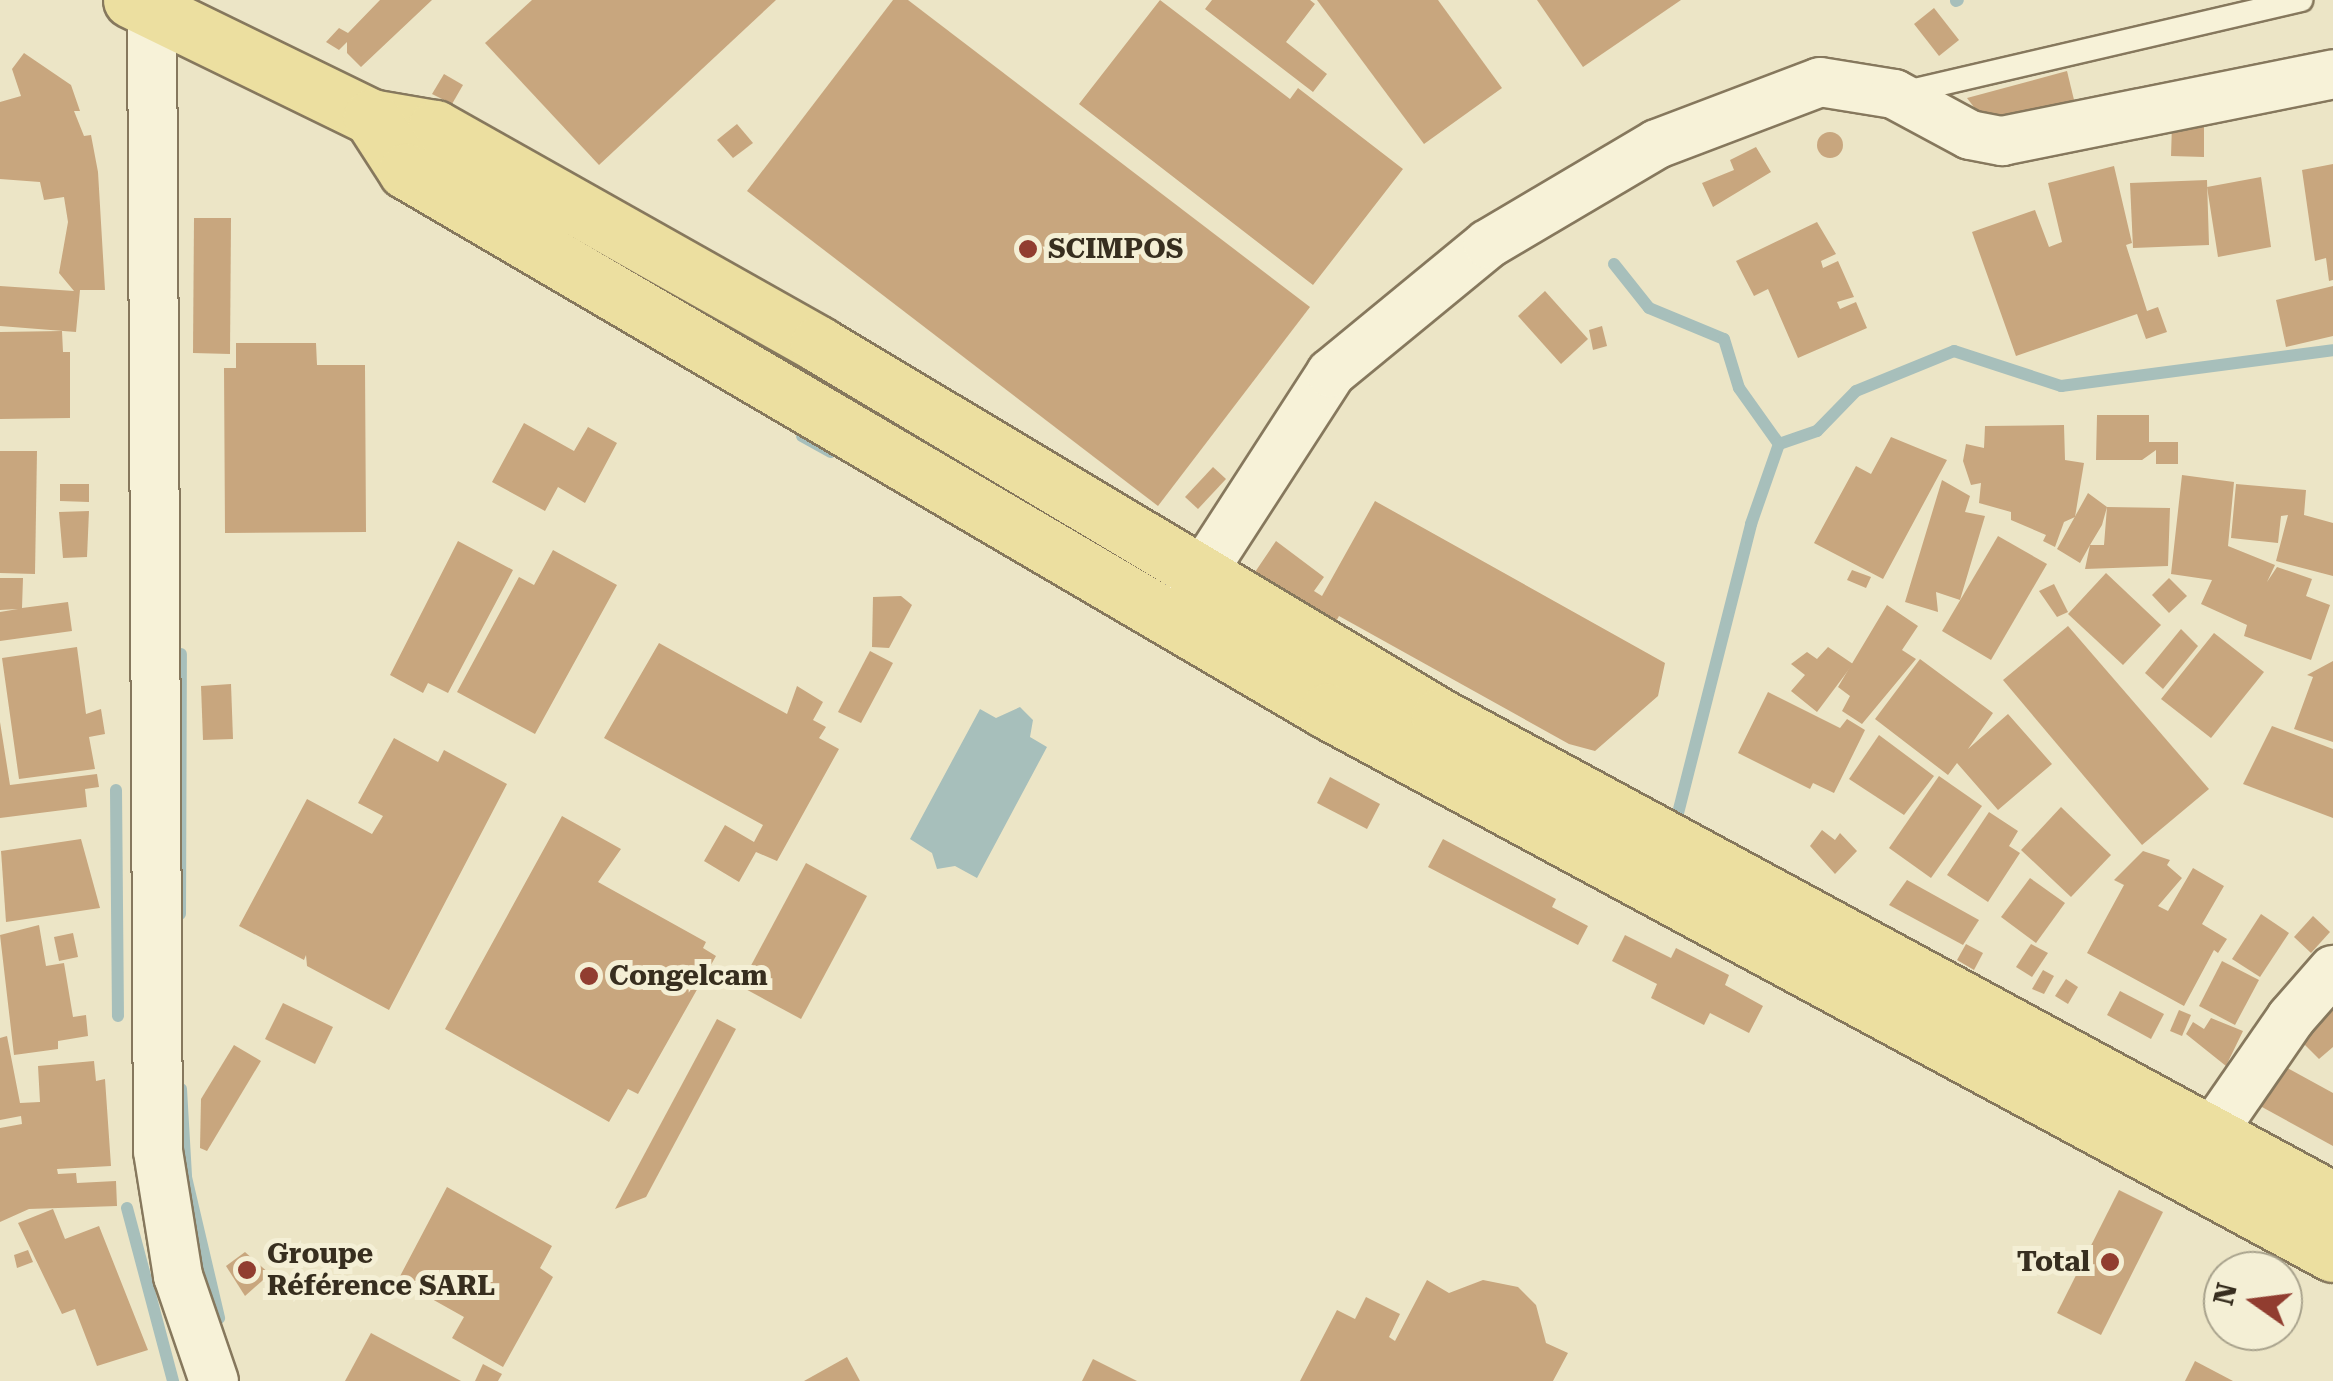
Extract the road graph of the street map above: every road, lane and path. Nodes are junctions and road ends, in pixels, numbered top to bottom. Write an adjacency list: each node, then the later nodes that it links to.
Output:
1 (2301, 0): 4 (lane)
2 (166, 8): 5 (main road); 13 (street)
3 (2333, 74): 4 (street)
4 (1894, 94): 8 (street)
5 (371, 117): 6 (main road); 7 (main road)
6 (818, 344): 7 (main road); 8 (main road)
7 (790, 396): 8 (main road)
8 (1187, 597): 10 (main road)
9 (2333, 970): 10 (street)
10 (2197, 1153): 11 (main road); 12 (main road)
11 (2333, 1200)
12 (2333, 1254)
13 (214, 1381)

